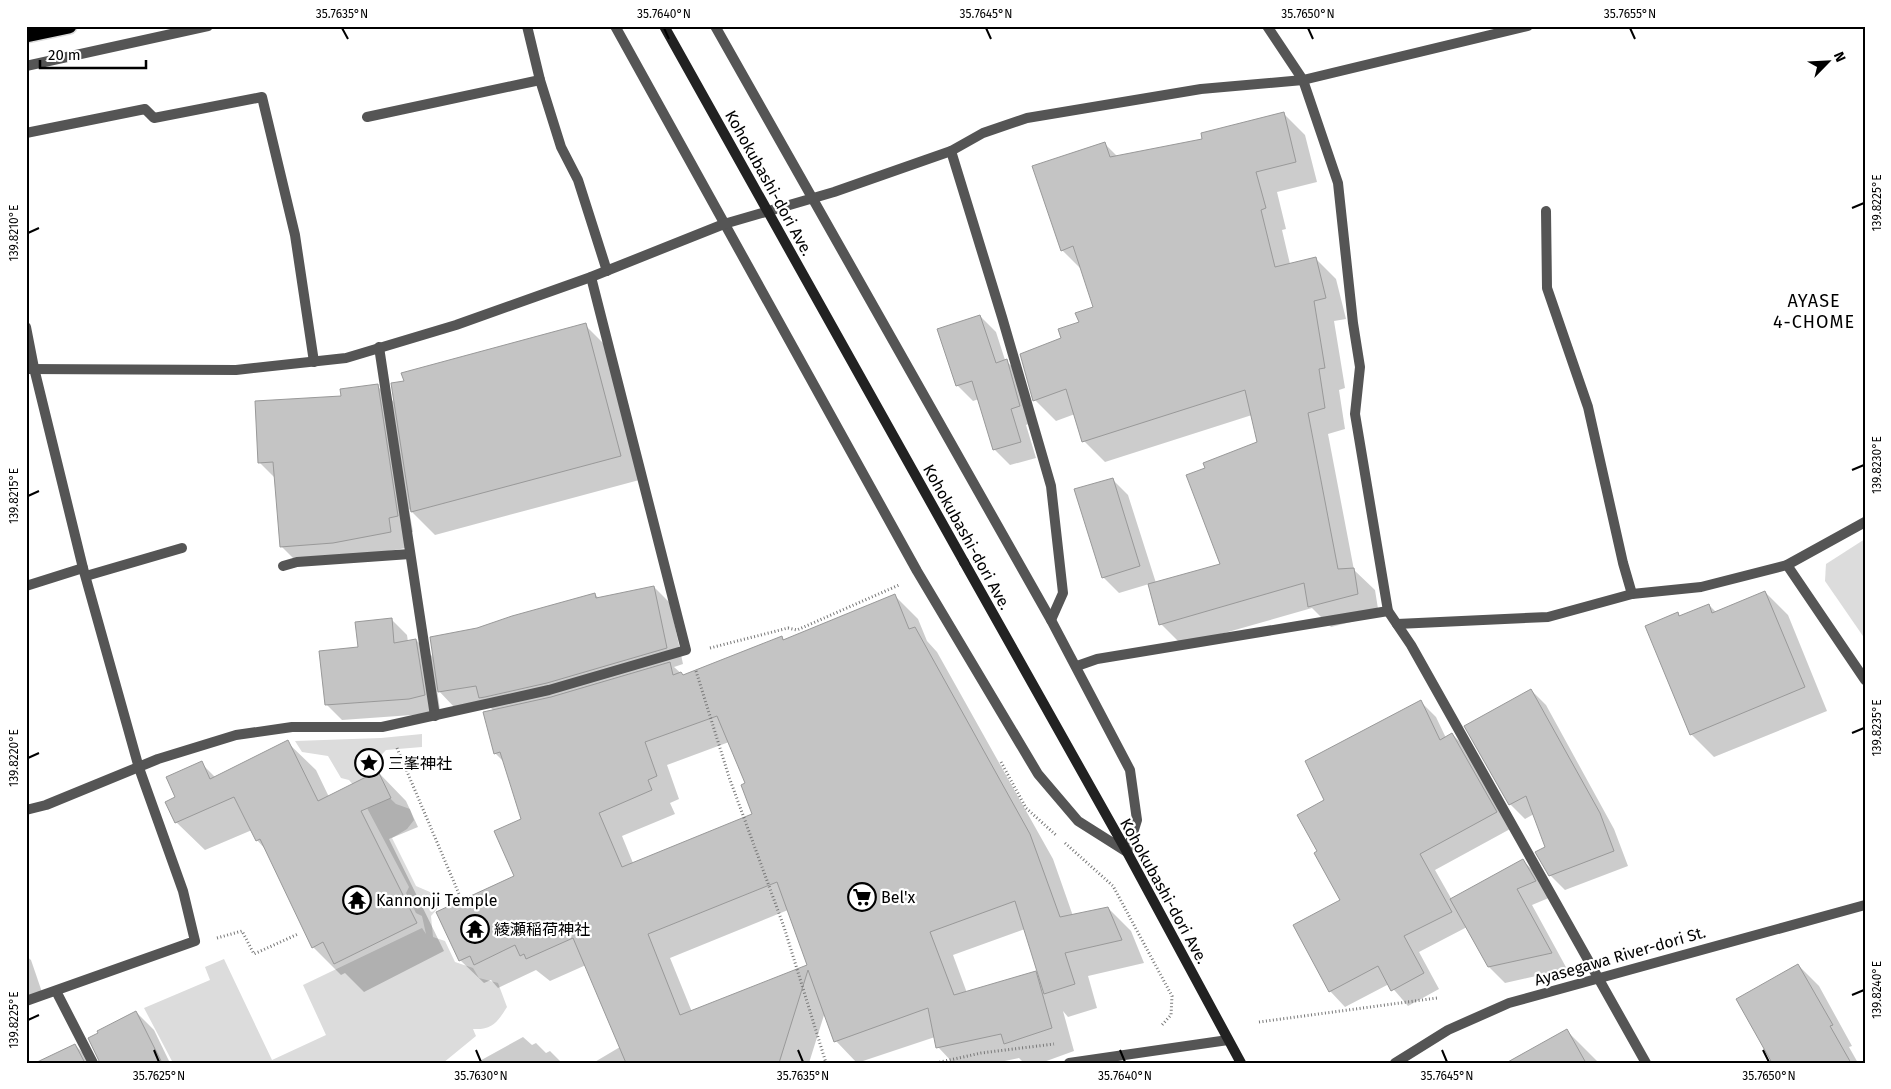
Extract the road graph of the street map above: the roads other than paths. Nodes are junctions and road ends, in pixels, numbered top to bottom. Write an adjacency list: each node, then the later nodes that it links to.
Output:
1 (69, 26): 9 (highway)
2 (208, 26): 10 (street)
3 (527, 26): 11 (street)
4 (615, 26): 18 (street)
5 (664, 26): 41 (main road, Kohokubashi-dori Ave., bridge)
6 (715, 26): 16 (street)
7 (1267, 26): 12 (street)
8 (1528, 26): 12 (street)
9 (26, 35)
10 (26, 66)
11 (540, 80): 13 (street); 19 (street)
12 (1303, 80): 15 (street); 33 (street)
13 (367, 117)
14 (26, 133): 23 (street)
15 (951, 151): 16 (street); 34 (street)
16 (814, 199): 18 (street); 34 (street)
17 (1546, 211): 32 (street)
18 (724, 224): 19 (street); 41 (street)
19 (607, 271): 20 (street)
20 (591, 277): 22 (street); 38 (street)
21 (26, 327): 24 (street)
22 (379, 347): 23 (street); 27 (street)
23 (314, 362): 24 (street)
24 (30, 369): 30 (street)
25 (1865, 522): 28 (street)
26 (182, 548): 30 (street)
27 (410, 554): 29 (street); 38 (street)
28 (1787, 565): 32 (street); 37 (street)
29 (283, 566)
30 (84, 572): 31 (street); 39 (street)
31 (26, 586)
32 (1632, 594): 35 (street)
33 (1388, 611): 35 (street); 36 (street)
34 (1051, 620): 36 (street)
35 (1397, 624): 43 (street)
36 (1077, 666): 41 (street)
37 (1865, 680)
38 (435, 716): 39 (street)
39 (139, 768): 40 (street); 44 (street)
40 (26, 810)
41 (1127, 852): 46 (main road, Kohokubashi-dori Ave.)
42 (1865, 905): 43 (street, Ayasegawa River-dori St.)
43 (1597, 978): 50 (street, Ayasegawa River-dori St.); 51 (street)
44 (56, 991): 45 (street); 47 (street)
45 (26, 1001)
46 (1228, 1040): 48 (street); 49 (main road, Kohokubashi-dori Ave.)
47 (93, 1063)
48 (1070, 1063)
49 (1241, 1063)
50 (1394, 1063)
51 (1646, 1063)

